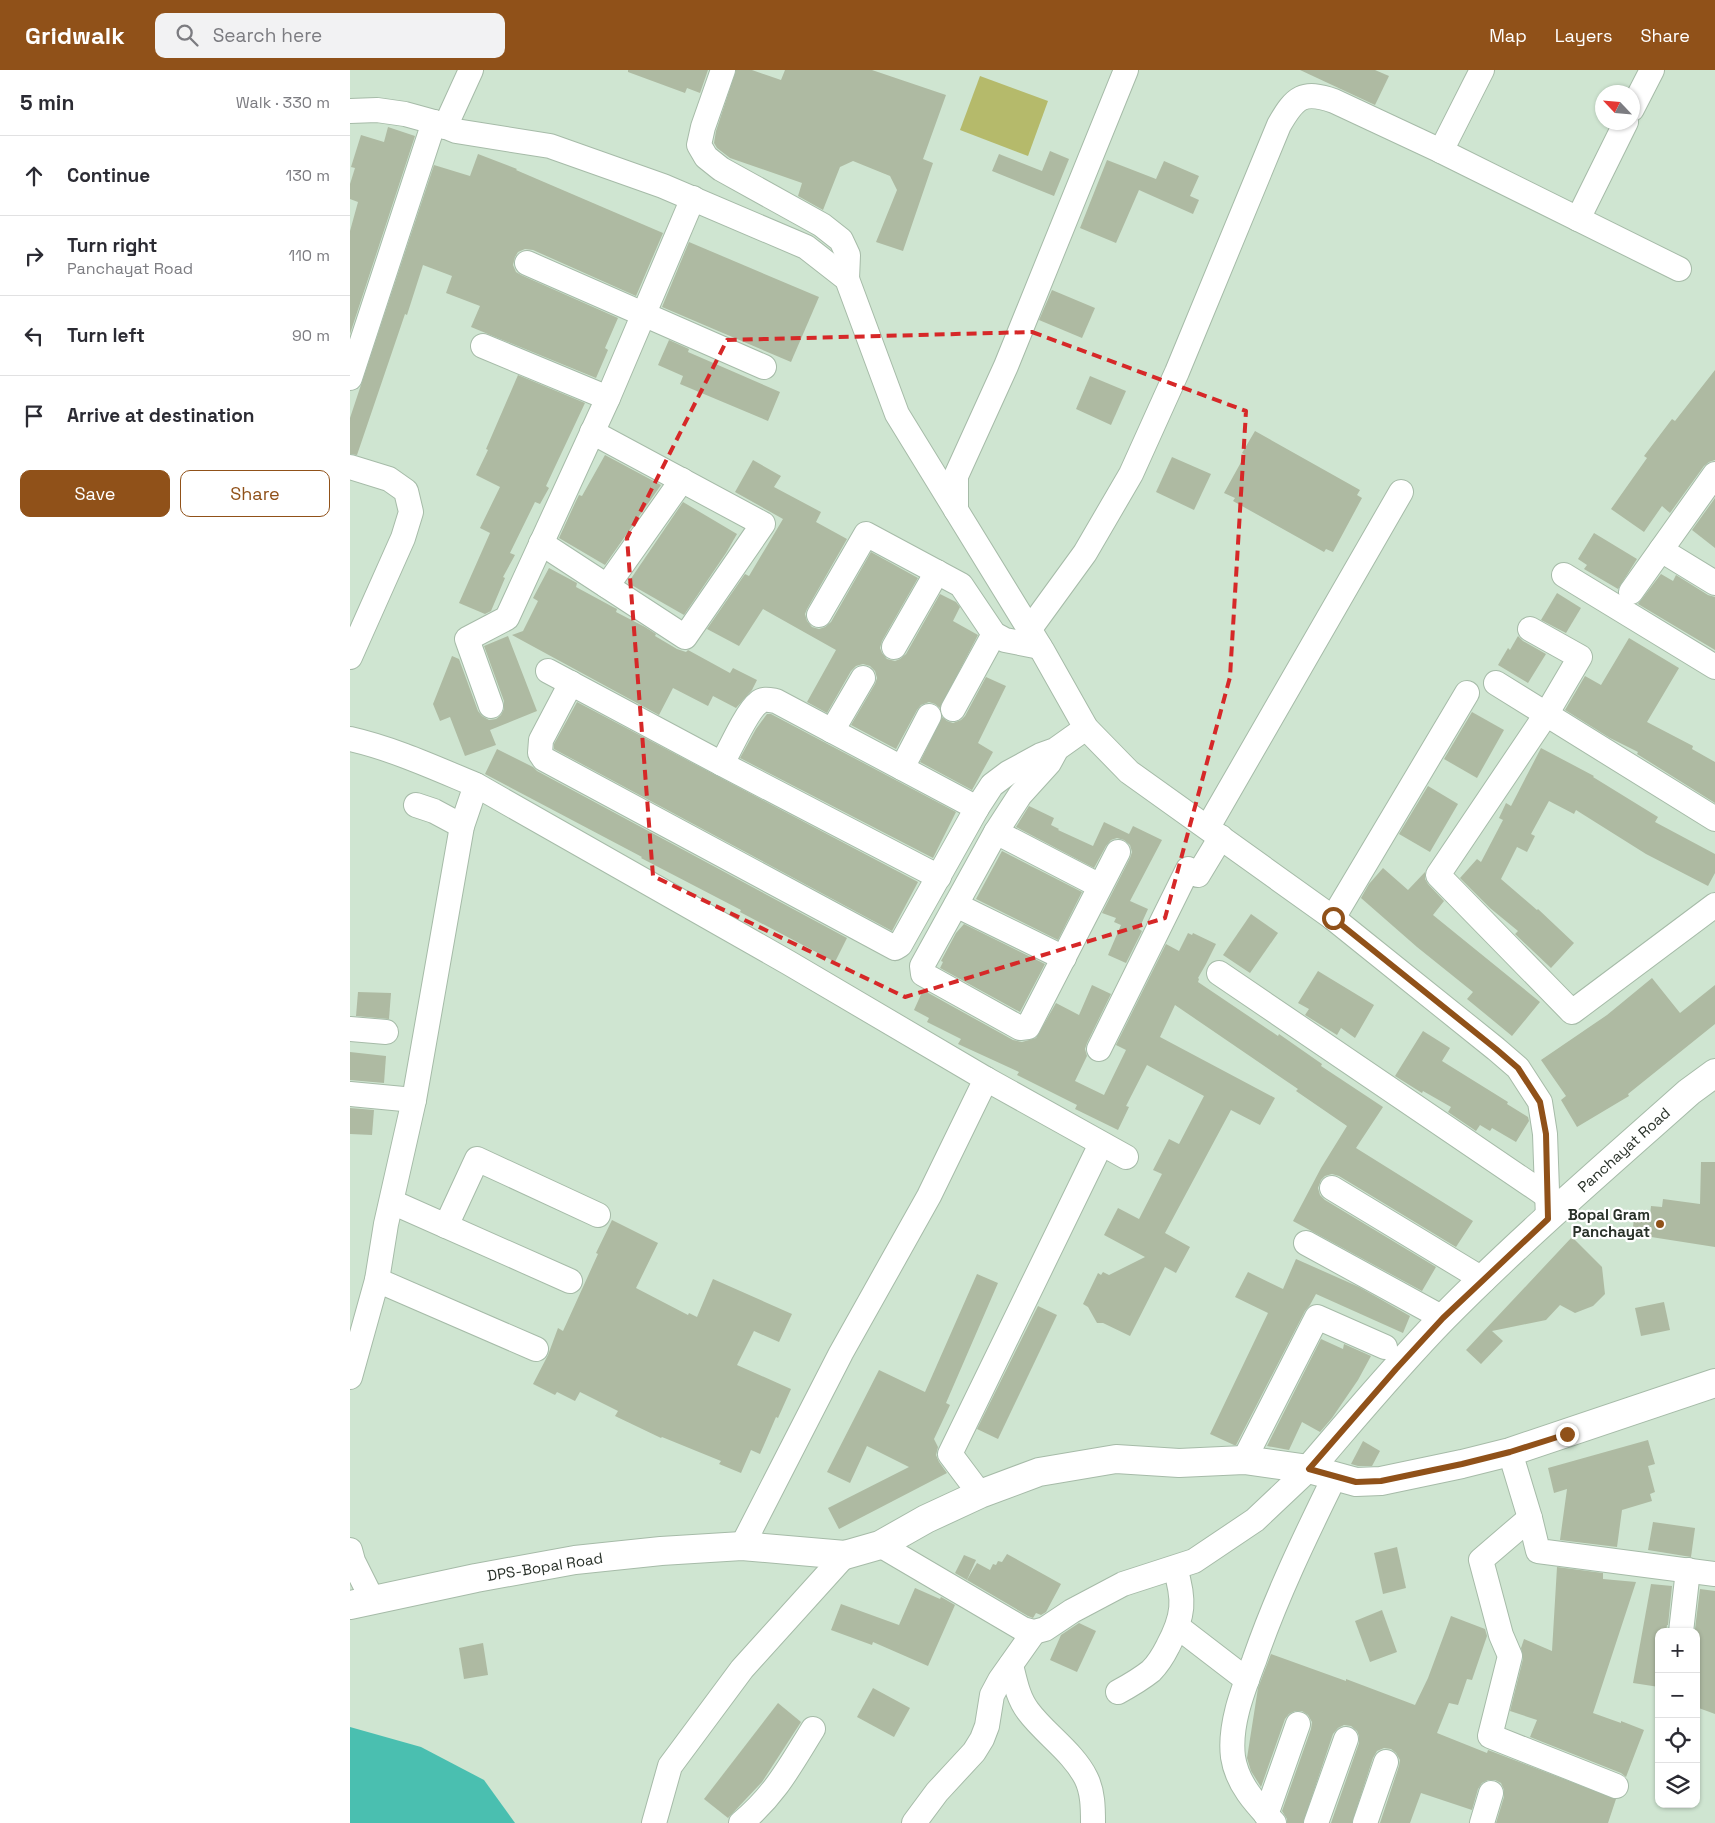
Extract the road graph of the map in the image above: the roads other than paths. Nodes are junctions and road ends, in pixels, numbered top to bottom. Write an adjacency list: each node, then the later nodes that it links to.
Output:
1 (471, 70): 8 (street)
2 (723, 70): 15 (street)
3 (1126, 70): 26 (street)
4 (1482, 70): 10 (street)
5 (1652, 70): 6 (street)
6 (1640, 93)
7 (350, 111): 8 (street)
8 (440, 125): 11 (street); 19 (street)
9 (1622, 130): 12 (street)
10 (1441, 151): 12 (street); 37 (street)
11 (692, 198): 15 (street); 16 (street)
12 (1578, 219): 14 (street)
13 (527, 264): 16 (street)
14 (1679, 269)
15 (847, 279): 26 (street)
16 (644, 314): 18 (street); 20 (street)
17 (483, 346): 20 (street)
18 (764, 367)
19 (350, 378)
20 (608, 398): 21 (street)
21 (592, 432): 24 (street); 27 (street)
22 (350, 467): 39 (street)
23 (1715, 474): 28 (street)
24 (682, 480): 32 (street); 32 (street)
25 (1401, 492): 62 (street)
26 (956, 510): 37 (street)
27 (541, 544): 32 (street); 46 (street)
28 (1661, 550): 31 (street); 33 (street)
29 (937, 572): 34 (street); 36 (street); 38 (street)
30 (1564, 575): 40 (street)
31 (1715, 583)
32 (607, 586)
33 (1631, 592)
34 (818, 615)
35 (1530, 629): 48 (street)
36 (994, 634): 37 (street); 47 (street)
37 (1035, 638): 50 (street)
38 (894, 647)
39 (350, 657)
40 (1715, 668)
41 (548, 671): 43 (street)
42 (863, 678): 51 (street)
43 (571, 683): 54 (street); 64 (street)
44 (1496, 683): 48 (street)
45 (1467, 693): 68 (street)
46 (491, 706)
47 (952, 709)
48 (1547, 713): 59 (street); 67 (street)
49 (930, 716): 55 (street)
50 (1086, 728): 53 (street); 62 (street)
51 (832, 731): 54 (street); 55 (street)
52 (350, 739): 56 (street)
53 (1055, 750): 58 (street); 61 (street)
54 (722, 764): 64 (street)
55 (902, 768): 58 (street)
56 (476, 785): 60 (street); 75 (street)
57 (416, 805): 60 (street)
58 (977, 808): 64 (street)
59 (1715, 819)
60 (462, 826): 77 (street)
61 (996, 832): 65 (street); 66 (street)
62 (1214, 832): 68 (street); 73 (street)
63 (1118, 852): 65 (street)
64 (938, 877)
65 (1100, 886): 69 (street)
66 (956, 904): 69 (street); 69 (street)
67 (1715, 905)
68 (1333, 918): 82 (street)
69 (1064, 958)
70 (1220, 973): 82 (street)
71 (350, 1029): 72 (street)
72 (386, 1032)
73 (1099, 1049)
74 (1715, 1073): 82 (street, Panchayat Road)
75 (986, 1079): 78 (street); 100 (street)
76 (350, 1094): 77 (street)
77 (414, 1100): 81 (street)
78 (1101, 1144): 79 (street); 97 (street)
79 (1126, 1157)
80 (1332, 1188): 87 (street)
81 (392, 1202): 84 (street); 86 (street)
82 (1547, 1207): 87 (street, Panchayat Road)
83 (598, 1215): 84 (street)
84 (446, 1226): 88 (street)
85 (1306, 1243): 89 (street)
86 (377, 1280): 91 (street); 92 (street)
87 (1484, 1280): 89 (street, Panchayat Road)
88 (570, 1281)
89 (1443, 1318): 96 (street, Panchayat Road)
90 (1386, 1347): 95 (street)
91 (536, 1349)
92 (350, 1377)
93 (1715, 1383): 94 (street)
94 (1510, 1452): 96 (street); 98 (street)
95 (1244, 1460): 96 (street); 97 (street)
96 (1322, 1472): 103 (street); 111 (street)
97 (980, 1494): 99 (street)
98 (1530, 1518): 104 (street); 117 (street)
99 (880, 1544): 102 (street); 109 (street)
100 (742, 1546): 102 (street, DPS-Bopal Road); 106 (street, DPS-Bopal Road)
101 (350, 1550): 106 (street)
102 (845, 1555): 120 (street)
103 (1175, 1568): 107 (street); 109 (street)
104 (1688, 1570): 105 (street); 108 (street)
105 (1715, 1574)
106 (361, 1602)
107 (1178, 1627): 111 (street); 112 (street)
108 (1681, 1628)
109 (1034, 1632): 110 (street)
110 (1011, 1665): 122 (street); 123 (street)
111 (1246, 1680): 119 (street)
112 (1118, 1692)
113 (1298, 1724): 119 (street)
114 (813, 1729): 121 (street)
115 (1346, 1739): 124 (street)
116 (1386, 1762): 125 (street)
117 (1616, 1786)
118 (1491, 1792): 126 (street)
119 (1270, 1819)
120 (654, 1823)
121 (740, 1823)
122 (914, 1823)
123 (1093, 1823)
124 (1316, 1823)
125 (1365, 1823)
126 (1482, 1823)

